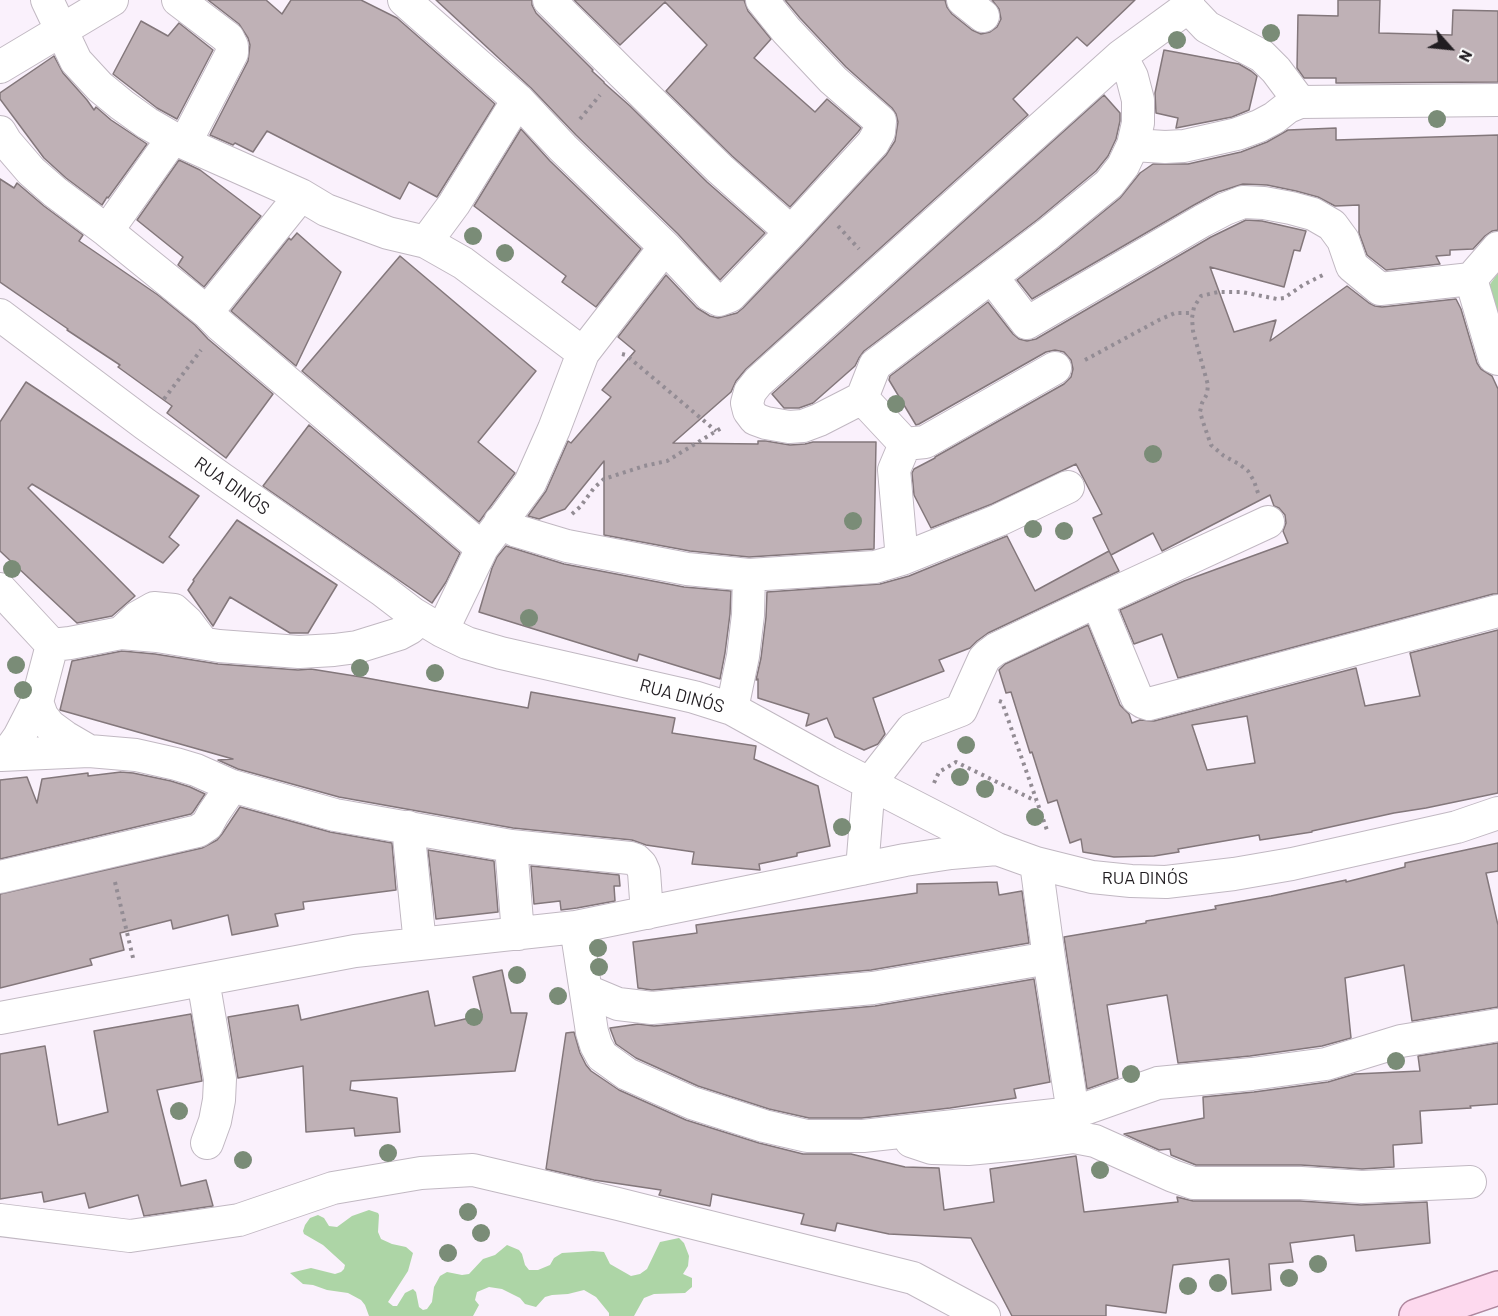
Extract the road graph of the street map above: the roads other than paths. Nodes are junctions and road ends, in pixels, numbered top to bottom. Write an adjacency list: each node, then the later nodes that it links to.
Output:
1 (47, 0): 8 (street)
2 (112, 0): 8 (street)
3 (178, 0): 15 (street)
4 (404, 0): 11 (street)
5 (549, 0): 19 (street)
6 (762, 0): 19 (street)
7 (1188, 3): 9 (street); 13 (street)
8 (62, 30): 10 (street); 15 (street)
9 (1121, 56): 16 (street); 30 (street)
10 (0, 67)
11 (518, 100): 20 (street); 21 (street)
12 (1498, 100): 13 (street)
13 (1300, 102): 16 (street)
14 (0, 132): 18 (street)
15 (179, 141): 17 (street); 18 (street)
16 (1133, 145): 23 (street)
17 (301, 195): 20 (street); 26 (street)
18 (107, 231): 26 (street)
19 (791, 232): 21 (street)
20 (426, 242): 27 (street)
21 (665, 247): 27 (street)
22 (1498, 248): 24 (street)
23 (992, 277): 24 (street); 30 (street)
24 (1471, 279): 28 (street)
25 (0, 315): 41 (street, RUA DINÓS)
26 (213, 319): 35 (street)
27 (583, 353): 33 (street)
28 (1498, 359)
29 (1054, 368): 31 (street)
30 (862, 398): 31 (street)
31 (905, 444): 36 (street)
32 (1068, 487): 36 (street)
33 (500, 522): 35 (street); 37 (street)
34 (1268, 522): 39 (street)
35 (482, 548): 41 (street)
36 (902, 559): 37 (street)
37 (749, 575): 44 (street)
38 (0, 590): 42 (street)
39 (1097, 601): 40 (street); 47 (street)
40 (1498, 612)
41 (431, 624): 42 (street); 44 (street, RUA DINÓS)
42 (52, 645): 43 (street)
43 (37, 702): 45 (street); 46 (street)
44 (732, 709): 47 (street, RUA DINÓS)
45 (89, 751): 46 (street); 48 (street)
46 (0, 755)
47 (869, 784): 52 (street, RUA DINÓS); 54 (street)
48 (232, 786): 50 (street); 55 (street)
49 (1498, 813): 53 (street, RUA DINÓS)
50 (408, 827): 51 (street); 59 (street)
51 (511, 846): 56 (street); 58 (street)
52 (997, 849): 53 (street, RUA DINÓS); 54 (street)
53 (1048, 867): 60 (street)
54 (862, 869): 56 (street)
55 (0, 877)
56 (647, 913): 57 (street)
57 (576, 927): 58 (street); 62 (street)
58 (518, 934): 59 (street)
59 (420, 944): 61 (street)
60 (1049, 958): 62 (street); 65 (street)
61 (203, 980): 63 (street); 67 (street)
62 (587, 991): 66 (street)
63 (0, 1018)
64 (1498, 1024): 65 (street)
65 (1072, 1113): 66 (street)
66 (892, 1133): 68 (street)
67 (207, 1143)
68 (1470, 1182)
69 (0, 1220): 71 (street)
70 (1498, 1288): 72 (main road)
71 (984, 1316)
72 (1416, 1316)

